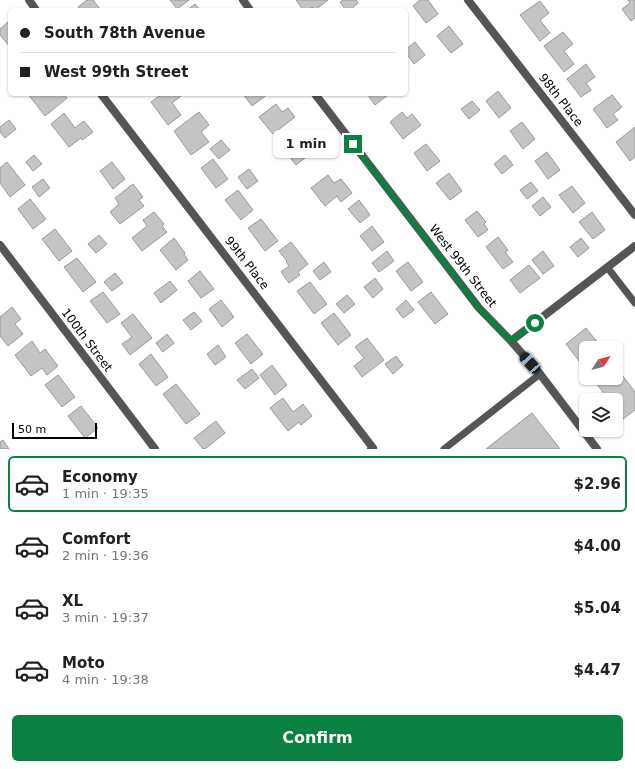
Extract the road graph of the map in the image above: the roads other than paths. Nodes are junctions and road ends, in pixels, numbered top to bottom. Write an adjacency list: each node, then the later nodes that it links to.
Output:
1 (468, 0): 4 (street, 98th Place)
2 (103, 96): 11 (street, 99th Place)
3 (317, 96): 9 (street, West 99th Street)
4 (635, 215)
5 (0, 245): 12 (street, 100th Street)
6 (635, 246): 7 (street)
7 (607, 267): 8 (lane); 9 (street)
8 (635, 303)
9 (511, 341): 10 (street, West 99th Street)
10 (540, 374): 13 (lane); 14 (street, West 99th Street)
11 (372, 448)
12 (154, 449)
13 (444, 449)
14 (597, 449)

